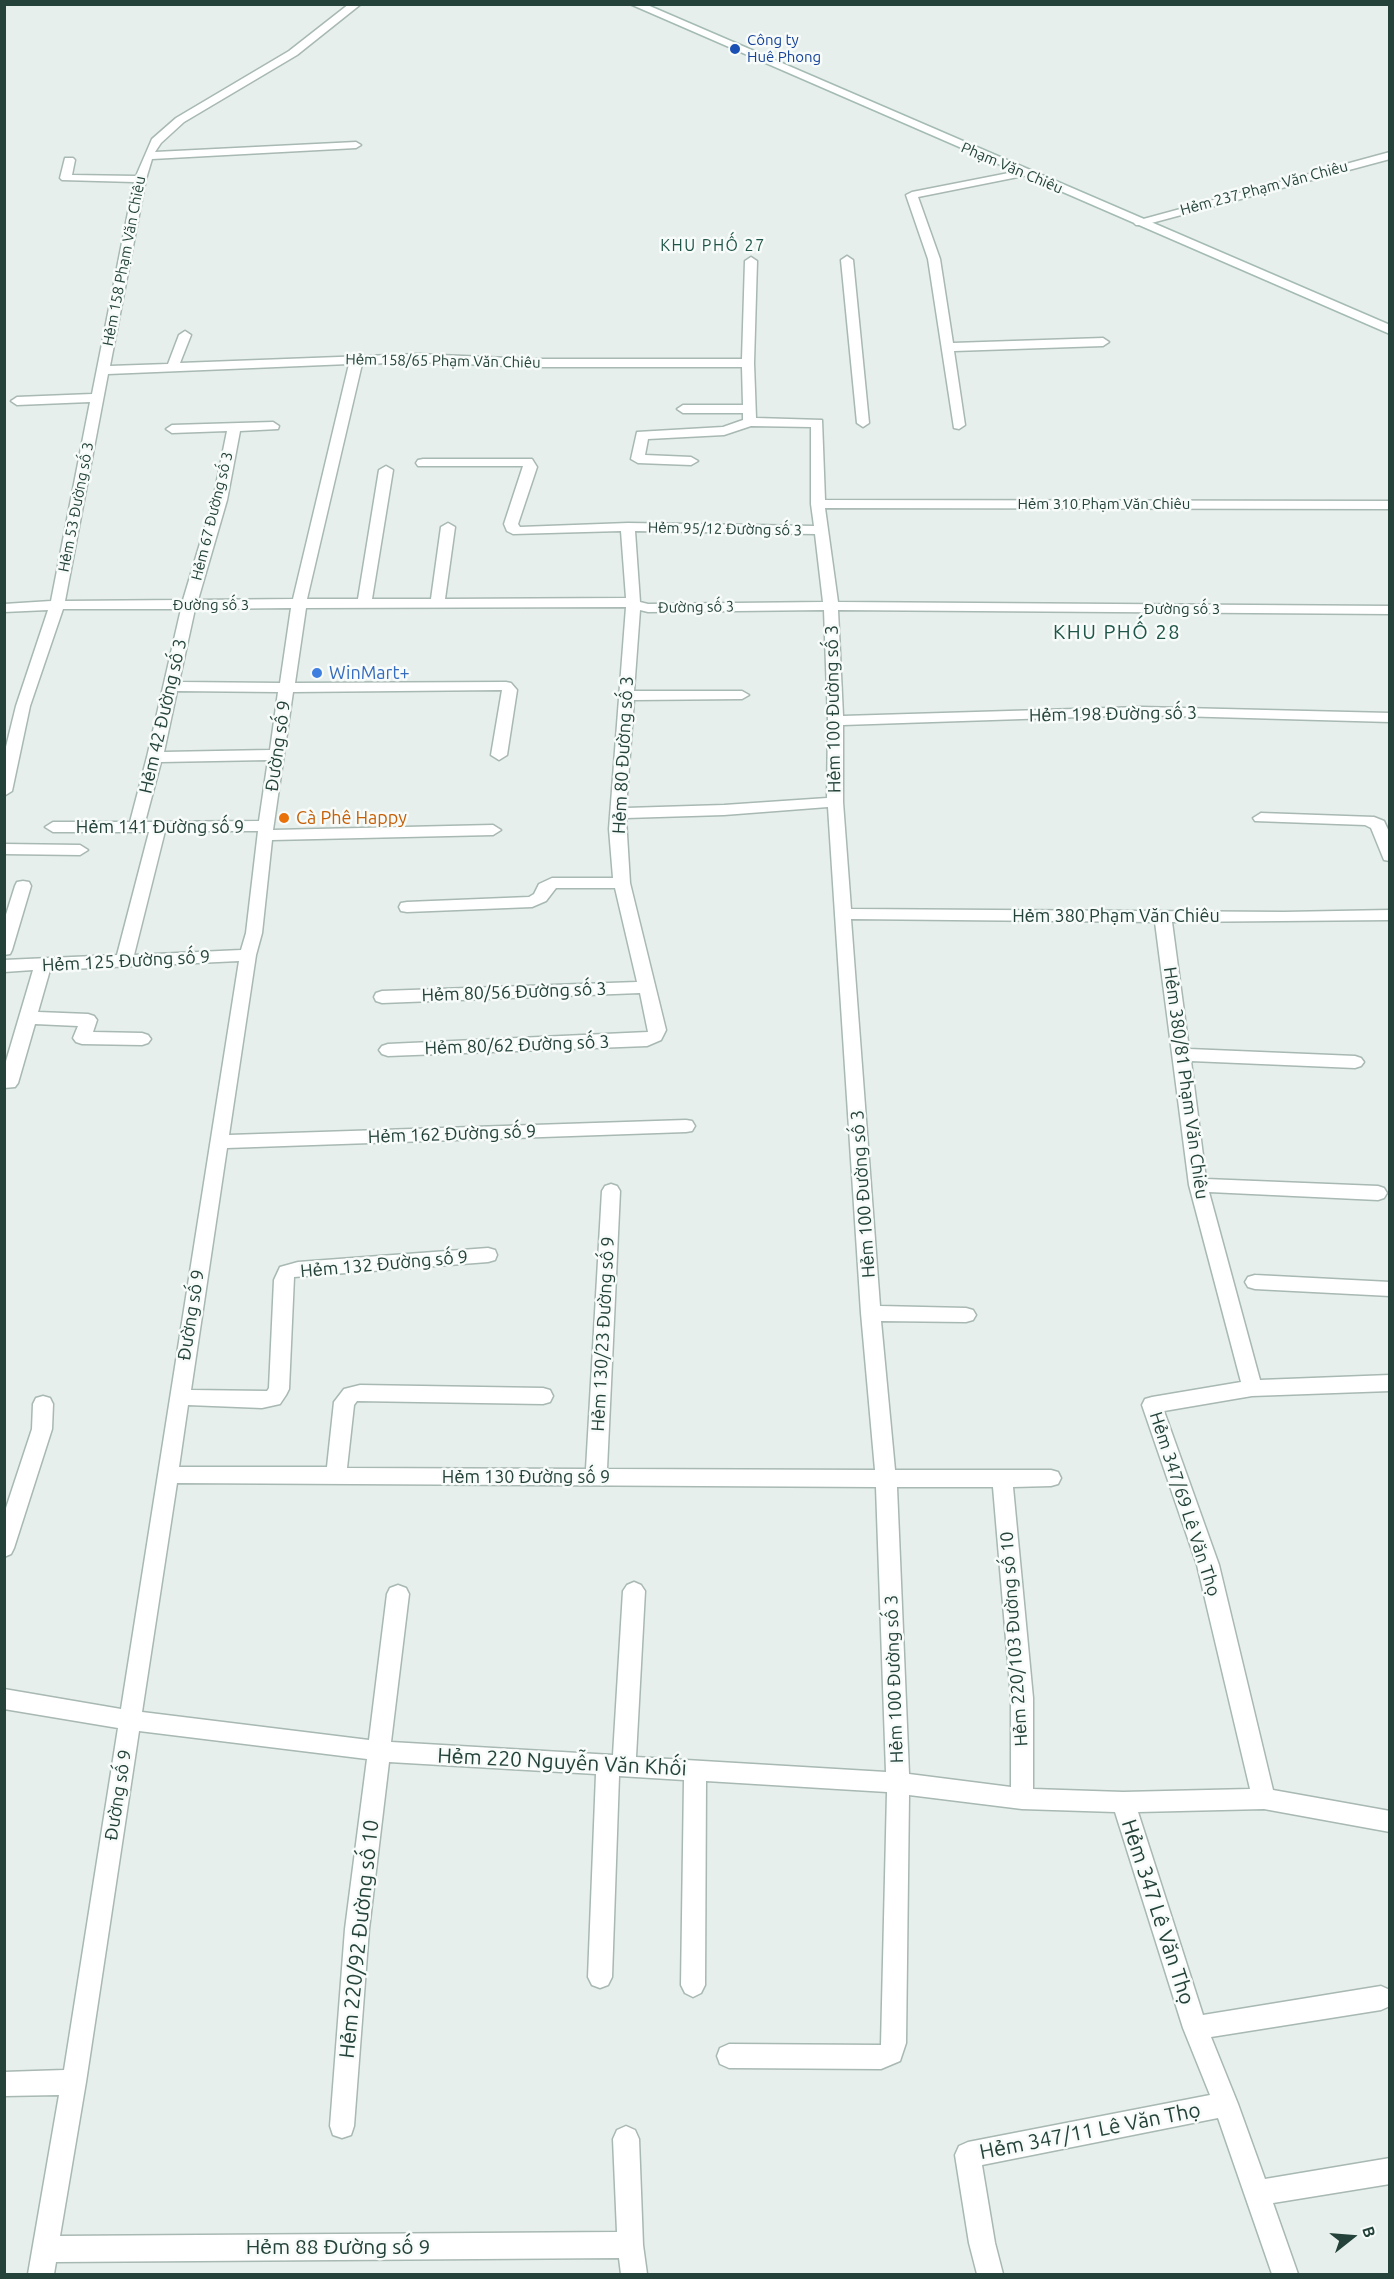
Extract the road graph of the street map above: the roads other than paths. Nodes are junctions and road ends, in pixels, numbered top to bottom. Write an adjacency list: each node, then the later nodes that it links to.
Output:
1 (356, 4): 5 (street, Hẻm 158 Phạm Văn Chiêu)
2 (635, 4): 7 (street, Phạm Văn Chiêu)
3 (356, 146): 5 (street)
4 (1389, 155): 9 (street, Hẻm 237 Phạm Văn Chiêu)
5 (148, 156): 8 (street, Hẻm 158 Phạm Văn Chiêu)
6 (69, 160): 8 (street)
7 (1024, 173): 9 (street, Phạm Văn Chiêu); 15 (street)
8 (140, 179): 19 (street, Hẻm 158 Phạm Văn Chiêu)
9 (1140, 223): 12 (street, Phạm Văn Chiêu)
10 (847, 260): 24 (street)
11 (751, 261): 17 (street)
12 (1389, 330)
13 (185, 335): 18 (street)
14 (1103, 342): 15 (street)
15 (948, 347): 25 (street)
16 (357, 359): 17 (street, Hẻm 158/65 Phạm Văn Chiêu); 18 (street, Hẻm 158/65 Phạm Văn Chiêu); 38 (street, Đường số 9)
17 (748, 363): 23 (street)
18 (172, 369): 19 (street, Hẻm 158/65 Phạm Văn Chiêu)
19 (102, 370): 21 (street, Hẻm 158 Phạm Văn Chiêu)
20 (17, 401): 21 (street)
21 (96, 404): 41 (street, Hẻm 53 Đường số 3)
22 (683, 409): 23 (street)
23 (749, 416): 29 (street); 32 (street, Hẻm 100 Đường số 3)
24 (863, 423)
25 (959, 425)
26 (273, 426): 27 (street, Hẻm 67 Đường số 3)
27 (234, 427): 28 (street, Hẻm 67 Đường số 3); 42 (street, Hẻm 67 Đường số 3)
28 (172, 429)
29 (691, 461)
30 (423, 463): 35 (street, Hẻm 95/12 Đường số 3)
31 (386, 470): 39 (street)
32 (818, 504): 33 (street, Hẻm 310 Phạm Văn Chiêu); 36 (street, Hẻm 100 Đường số 3)
33 (1389, 505)
34 (448, 527): 37 (street)
35 (628, 528): 36 (street, Hẻm 95/12 Đường số 3); 40 (street, Hẻm 80 Đường số 3)
36 (822, 530): 43 (street, Hẻm 100 Đường số 3)
37 (436, 603): 39 (street, Đường số 3); 40 (street, Đường số 3)
38 (299, 604): 39 (street, Đường số 3); 42 (street, Đường số 3); 47 (street, Đường số 9)
39 (364, 604)
40 (633, 604): 43 (street, Đường số 3); 49 (street, Hẻm 80 Đường số 3)
41 (57, 605): 42 (street, Đường số 3); 44 (street, Đường số 3); 55 (street, Hẻm 53 Đường số 3)
42 (189, 605): 46 (street, Hẻm 42 Đường số 3)
43 (831, 606): 45 (street, Đường số 3); 51 (street, Hẻm 100 Đường số 3)
44 (4, 608)
45 (1389, 610)
46 (171, 686): 47 (street); 54 (street, Hẻm 42 Đường số 3)
47 (286, 688): 52 (street, Đường số 9); 53 (street)
48 (742, 695): 49 (street)
49 (626, 696): 57 (street, Hẻm 80 Đường số 3)
50 (1389, 718): 51 (street, Hẻm 198 Đường số 3)
51 (836, 721): 56 (street, Hẻm 100 Đường số 3)
52 (276, 755): 54 (street); 63 (street, Đường số 9)
53 (499, 755)
54 (155, 757): 60 (street, Hẻm 42 Đường số 3)
55 (4, 791)
56 (835, 802): 57 (street); 70 (street, Hẻm 100 Đường số 3)
57 (618, 813): 67 (street, Hẻm 80 Đường số 3)
58 (1261, 818): 66 (street)
59 (53, 827): 60 (street, Hẻm 141 Đường số 9)
60 (136, 827): 61 (street, Hẻm 141 Đường số 9)
61 (158, 827): 63 (street, Hẻm 141 Đường số 9); 75 (street)
62 (494, 830): 63 (street, Hẻm 141 Đường số 9)
63 (266, 831): 74 (street, Đường số 9)
64 (4, 849): 65 (street)
65 (80, 850)
66 (1389, 856)
67 (622, 883): 69 (street); 78 (street, Hẻm 80 Đường số 3)
68 (23, 886): 73 (street)
69 (407, 907)
70 (843, 914): 72 (street, Hẻm 380 Phạm Văn Chiêu); 95 (street, Hẻm 100 Đường số 3)
71 (1389, 915): 72 (street, Hẻm 380 Phạm Văn Chiêu)
72 (1163, 916): 84 (street, Hẻm 380/81 Phạm Văn Chiêu)
73 (4, 950)
74 (248, 955): 75 (street, Hẻm 125 Đường số 9); 88 (street, Đường số 9)
75 (124, 961): 76 (street, Hẻm 125 Đường số 9)
76 (43, 964): 77 (street, Hẻm 125 Đường số 9); 80 (street)
77 (4, 966)
78 (647, 987): 79 (street, Hẻm 80/56 Đường số 3); 82 (street, Hẻm 80 Đường số 3)
79 (382, 997)
80 (27, 1018): 81 (street); 86 (street)
81 (142, 1039)
82 (647, 1040): 83 (street, Hẻm 80/62 Đường số 3)
83 (388, 1050)
84 (1181, 1055): 85 (street); 89 (street, Hẻm 380/81 Phạm Văn Chiêu)
85 (1355, 1062)
86 (9, 1083)
87 (686, 1126): 88 (street, Hẻm 162 Đường số 9)
88 (218, 1142): 99 (street, Đường số 9)
89 (1198, 1185): 91 (street); 98 (street, Hẻm 380/81 Phạm Văn Chiêu)
90 (611, 1191): 104 (street, Hẻm 130/23 Đường số 9)
91 (1378, 1193)
92 (488, 1255): 99 (street, Hẻm 132 Đường số 9)
93 (1255, 1282): 94 (street)
94 (1389, 1289)
95 (871, 1313): 96 (street); 105 (street, Hẻm 100 Đường số 3)
96 (966, 1315)
97 (1389, 1383): 98 (street, Hẻm 347/69 Lê Văn Thọ)
98 (1251, 1389): 118 (street, Hẻm 347/69 Lê Văn Thọ)
99 (178, 1396): 102 (street, Đường số 9)
100 (543, 1396): 103 (street)
101 (43, 1404): 108 (street)
102 (166, 1475): 103 (street, Hẻm 130 Đường số 9); 112 (street, Đường số 9)
103 (336, 1476): 104 (street, Hẻm 130 Đường số 9)
104 (596, 1477): 105 (street, Hẻm 130 Đường số 9)
105 (886, 1478): 107 (street, Hẻm 130 Đường số 9); 116 (street, Hẻm 100 Đường số 3)
106 (1051, 1478): 107 (street, Hẻm 130 Đường số 9)
107 (1002, 1479): 117 (street, Hẻm 220/103 Đường số 10)
108 (4, 1548)
109 (634, 1591): 114 (street)
110 (398, 1594): 113 (street, Hẻm 220/92 Đường số 10)
111 (4, 1699): 112 (street, Hẻm 220 Nguyễn Văn Khối)
112 (130, 1720): 113 (street, Hẻm 220 Nguyễn Văn Khối); 126 (street, Đường số 9)
113 (380, 1751): 114 (street, Hẻm 220 Nguyễn Văn Khối); 129 (street, Hẻm 220/92 Đường số 10)
114 (616, 1765): 115 (street, Hẻm 220 Nguyễn Văn Khối); 121 (street)
115 (695, 1770): 116 (street, Hẻm 220 Nguyễn Văn Khối); 122 (street)
116 (898, 1783): 117 (street, Hẻm 220 Nguyễn Văn Khối); 125 (street, Hẻm 100 Đường số 3)
117 (1022, 1799): 119 (street, Hẻm 220 Nguyễn Văn Khối)
118 (1264, 1799): 119 (street, Hẻm 347 Lê Văn Thọ); 120 (street, Hẻm 347 Lê Văn Thọ)
119 (1122, 1802): 124 (street, Hẻm 347 Lê Văn Thọ)
120 (1389, 1821)
121 (600, 1977)
122 (693, 1985)
123 (1381, 1998): 124 (street)
124 (1195, 2028): 128 (street, Hẻm 347 Lê Văn Thọ)
125 (729, 2056)
126 (74, 2082): 127 (street); 134 (street, Đường số 9)
127 (4, 2084)
128 (1226, 2104): 132 (street, Hẻm 347 Lê Văn Thọ); 137 (street, Hẻm 347/11 Lê Văn Thọ)
129 (342, 2126)
130 (626, 2139): 133 (street)
131 (1389, 2171): 132 (street)
132 (1257, 2193): 138 (street, Hẻm 347 Lê Văn Thọ)
133 (630, 2245): 134 (street, Hẻm 88 Đường số 9); 136 (street)
134 (47, 2249): 135 (street, Đường số 9)
135 (41, 2274)
136 (634, 2274)
137 (990, 2274)
138 (1285, 2274)

